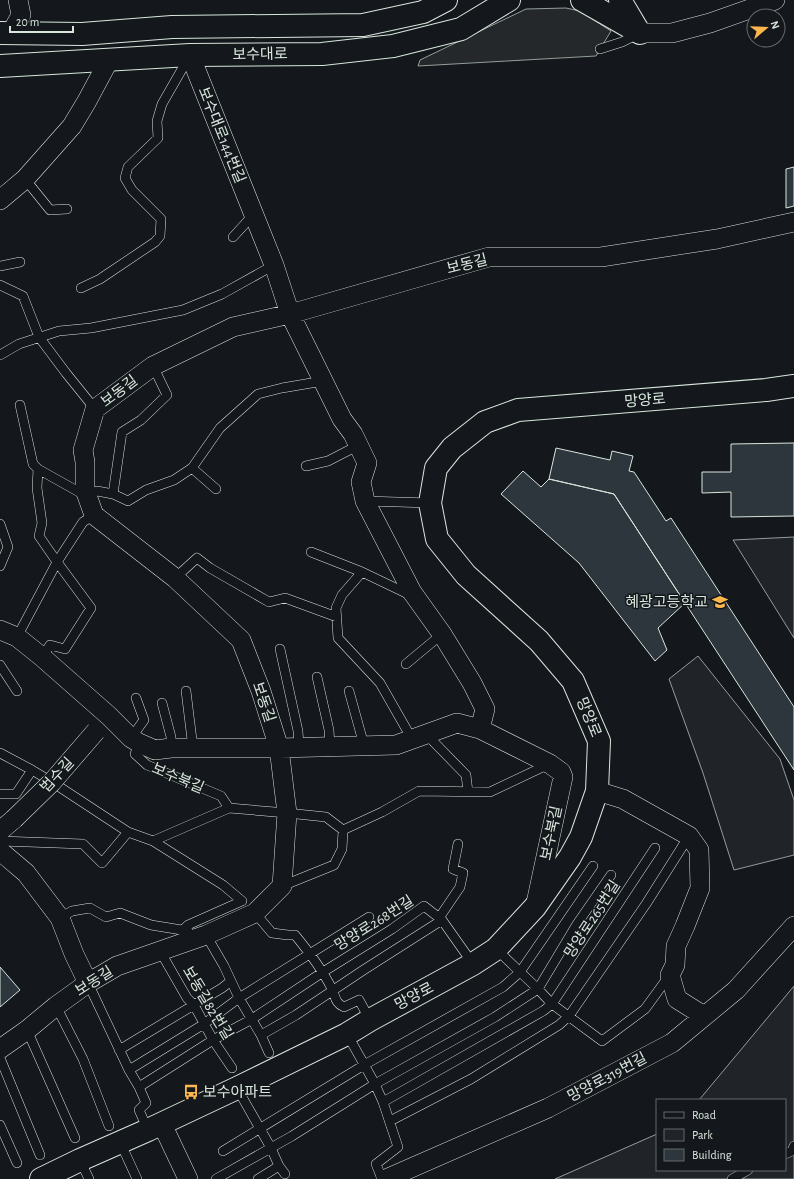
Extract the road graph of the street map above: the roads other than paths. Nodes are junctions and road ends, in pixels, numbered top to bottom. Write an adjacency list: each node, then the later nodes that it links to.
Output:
1 (18, 0): 7 (street)
2 (446, 0): 7 (main road, 보수대로)
3 (509, 0): 10 (main road, 보수대로)
4 (582, 0): 8 (main road)
5 (620, 0): 8 (main road)
6 (775, 0): 8 (street)
7 (6, 33)
8 (640, 33): 9 (lane)
9 (600, 49)
10 (190, 55): 11 (main road, 보수대로); 16 (street, 보수대로144번길); 23 (lane)
11 (109, 60): 12 (main road, 보수대로); 13 (street)
12 (1, 66)
13 (25, 179): 14 (street); 15 (lane)
14 (0, 200)
15 (68, 209)
16 (253, 215): 18 (lane); 20 (street, 보수대로144번길)
17 (794, 222): 24 (street, 보동길)
18 (233, 237)
19 (20, 262): 21 (lane)
20 (274, 265): 24 (street, 보수대로144번길); 25 (lane)
21 (0, 266)
22 (0, 285): 25 (lane)
23 (81, 288)
24 (290, 314): 27 (street, 보동길); 28 (street, 보수대로144번길)
25 (39, 337): 26 (lane); 31 (lane)
26 (0, 355)
27 (153, 366): 31 (street, 보동길); 38 (lane, 보동길)
28 (323, 381): 32 (street, 보수대로144번길); 34 (lane)
29 (794, 386): 40 (main road, 망양로)
30 (20, 406): 35 (lane)
31 (96, 409): 37 (street, 보동길)
32 (359, 446): 33 (lane); 39 (street, 보수대로144번길)
33 (306, 466)
34 (192, 468): 36 (lane); 38 (lane)
35 (38, 469): 37 (lane); 44 (lane)
36 (216, 489)
37 (86, 492): 38 (lane); 41 (street, 보동길)
38 (113, 494)
39 (365, 501): 40 (lane); 48 (street, 보수대로144번길)
40 (430, 503): 76 (main road, 망양로)
41 (94, 515): 44 (lane); 47 (street, 보동길)
42 (0, 524): 45 (lane)
43 (310, 552): 46 (lane)
44 (57, 562): 50 (lane); 53 (lane)
45 (0, 566)
46 (362, 572): 48 (lane); 49 (lane)
47 (175, 578): 49 (lane); 71 (street, 보동길)
48 (412, 592): 51 (street, 보수대로144번길)
49 (337, 617): 64 (lane)
50 (9, 633): 53 (street, 보수북길)
51 (442, 634): 54 (lane); 63 (street, 보수대로144번길)
52 (280, 649): 68 (lane)
53 (42, 657): 62 (street, 보수북길)
54 (406, 664)
55 (0, 665): 57 (lane)
56 (317, 677): 66 (lane)
57 (17, 691)
58 (186, 691): 70 (lane)
59 (349, 691): 67 (lane)
60 (136, 698): 65 (lane)
61 (162, 703): 69 (lane, 보수북길)
62 (109, 716): 65 (street, 보수북길); 75 (street, 법수길, bridge)
63 (480, 729): 64 (street, 보수북길); 73 (street, 보수북길)
64 (419, 737): 67 (street, 보수북길); 77 (lane)
65 (135, 741): 69 (street, 보수북길); 79 (lane, 보수북길)
66 (330, 746): 67 (street, 보수북길); 68 (street, 보수북길)
67 (362, 746)
68 (299, 747): 71 (street, 보수북길)
69 (171, 748): 70 (street, 보수북길)
70 (193, 748): 71 (street, 보수북길)
71 (279, 748): 80 (street, 보동길)
72 (0, 753): 74 (lane)
73 (550, 764): 77 (lane); 93 (street, 보수북길)
74 (32, 770): 75 (lane); 78 (lane)
75 (52, 782): 81 (street, 법수길, bridge); 83 (lane)
76 (597, 791): 84 (street); 93 (main road, 망양로)
77 (468, 792): 82 (lane)
78 (0, 794)
79 (229, 808): 80 (lane); 86 (lane)
80 (287, 813): 82 (lane); 92 (street, 보동길)
81 (7, 825)
82 (343, 830): 92 (lane)
83 (128, 832): 85 (lane); 86 (lane)
84 (689, 836): 107 (street); 116 (lane)
85 (0, 841)
86 (153, 841): 99 (lane)
87 (458, 844): 97 (lane)
88 (655, 848): 113 (lane, 망양로265번길)
89 (0, 851): 96 (street)
90 (593, 866): 106 (lane, 망양로265번길)
91 (611, 875): 110 (lane, 망양로265번길)
92 (282, 886): 94 (street, 보동길)
93 (535, 907): 101 (main road, 망양로)
94 (255, 913): 100 (street, 보동길); 103 (lane)
95 (369, 917): 103 (lane)
96 (60, 918): 99 (lane); 109 (street)
97 (440, 919): 104 (lane, 망양로268번길); 105 (lane, 망양로268번길); 111 (lane)
98 (794, 926): 117 (street, 망양로319번길)
99 (184, 929): 100 (lane)
100 (204, 935): 102 (street, 보동길); 108 (lane)
101 (496, 949): 104 (main road, 망양로); 106 (lane)
102 (160, 951): 109 (street, 보동길); 114 (lane, 보동길82번길)
103 (310, 954): 105 (lane); 112 (lane)
104 (473, 964): 119 (main road, 망양로)
105 (323, 972): 111 (lane); 118 (lane)
106 (520, 972): 110 (lane); 129 (lane, 망양로265번길)
107 (670, 975): 116 (lane); 117 (street)
108 (231, 981): 112 (lane); 114 (lane)
109 (88, 983): 115 (street, 보동길); 126 (lane)
110 (538, 989): 113 (lane); 132 (lane, 망양로265번길)
111 (333, 990): 119 (lane); 123 (lane)
112 (239, 998): 118 (lane); 120 (lane)
113 (552, 1004): 116 (lane); 134 (lane, 망양로265번길)
114 (194, 1005): 120 (lane, 보동길82번길); 126 (lane)
115 (56, 1006): 121 (street, 보동길); 139 (lane)
116 (569, 1016): 135 (lane)
117 (704, 1016): 157 (street, 망양로319번길)
118 (252, 1019): 123 (lane); 124 (lane)
119 (370, 1020): 122 (main road, 망양로)
120 (204, 1024): 124 (lane, 보동길82번길); 130 (lane)
121 (27, 1030): 125 (street, 보동길); 140 (lane)
122 (347, 1034): 129 (lane); 131 (main road, 망양로)
123 (261, 1035): 127 (lane)
124 (213, 1040): 131 (lane, 보동길82번길); 133 (lane)
125 (0, 1049)
126 (119, 1050): 130 (lane)
127 (269, 1053)
128 (0, 1058): 145 (lane)
129 (364, 1065): 132 (lane); 138 (lane, 망양로265번길)
130 (129, 1070): 133 (lane)
131 (235, 1078): 137 (main road, 망양로); 138 (lane, 보동길82번길)
132 (375, 1084): 134 (lane); 142 (lane, 망양로265번길)
133 (139, 1087): 137 (lane)
134 (383, 1102): 135 (lane)
135 (390, 1121): 156 (lane)
136 (0, 1125): 146 (lane)
137 (155, 1127): 139 (main road, 망양로); 153 (street)
138 (260, 1128): 142 (lane, 보동길82번길); 143 (lane, 망양로265번길)
139 (114, 1134): 148 (main road, 망양로); 152 (lane)
140 (75, 1138)
141 (794, 1146): 144 (lane)
142 (271, 1148): 147 (lane, 보동길82번길); 154 (lane, 망양로265번길)
143 (223, 1151)
144 (786, 1154)
145 (40, 1155)
146 (17, 1163)
147 (279, 1166): 150 (lane, 보동길82번길); 155 (lane)
148 (84, 1169): 151 (main road, 망양로)
149 (746, 1171): 158 (lane)
150 (285, 1174)
151 (51, 1177)
152 (137, 1179)
153 (188, 1179)
154 (216, 1179)
155 (258, 1179)
156 (382, 1179)
157 (386, 1179)
158 (732, 1179)

